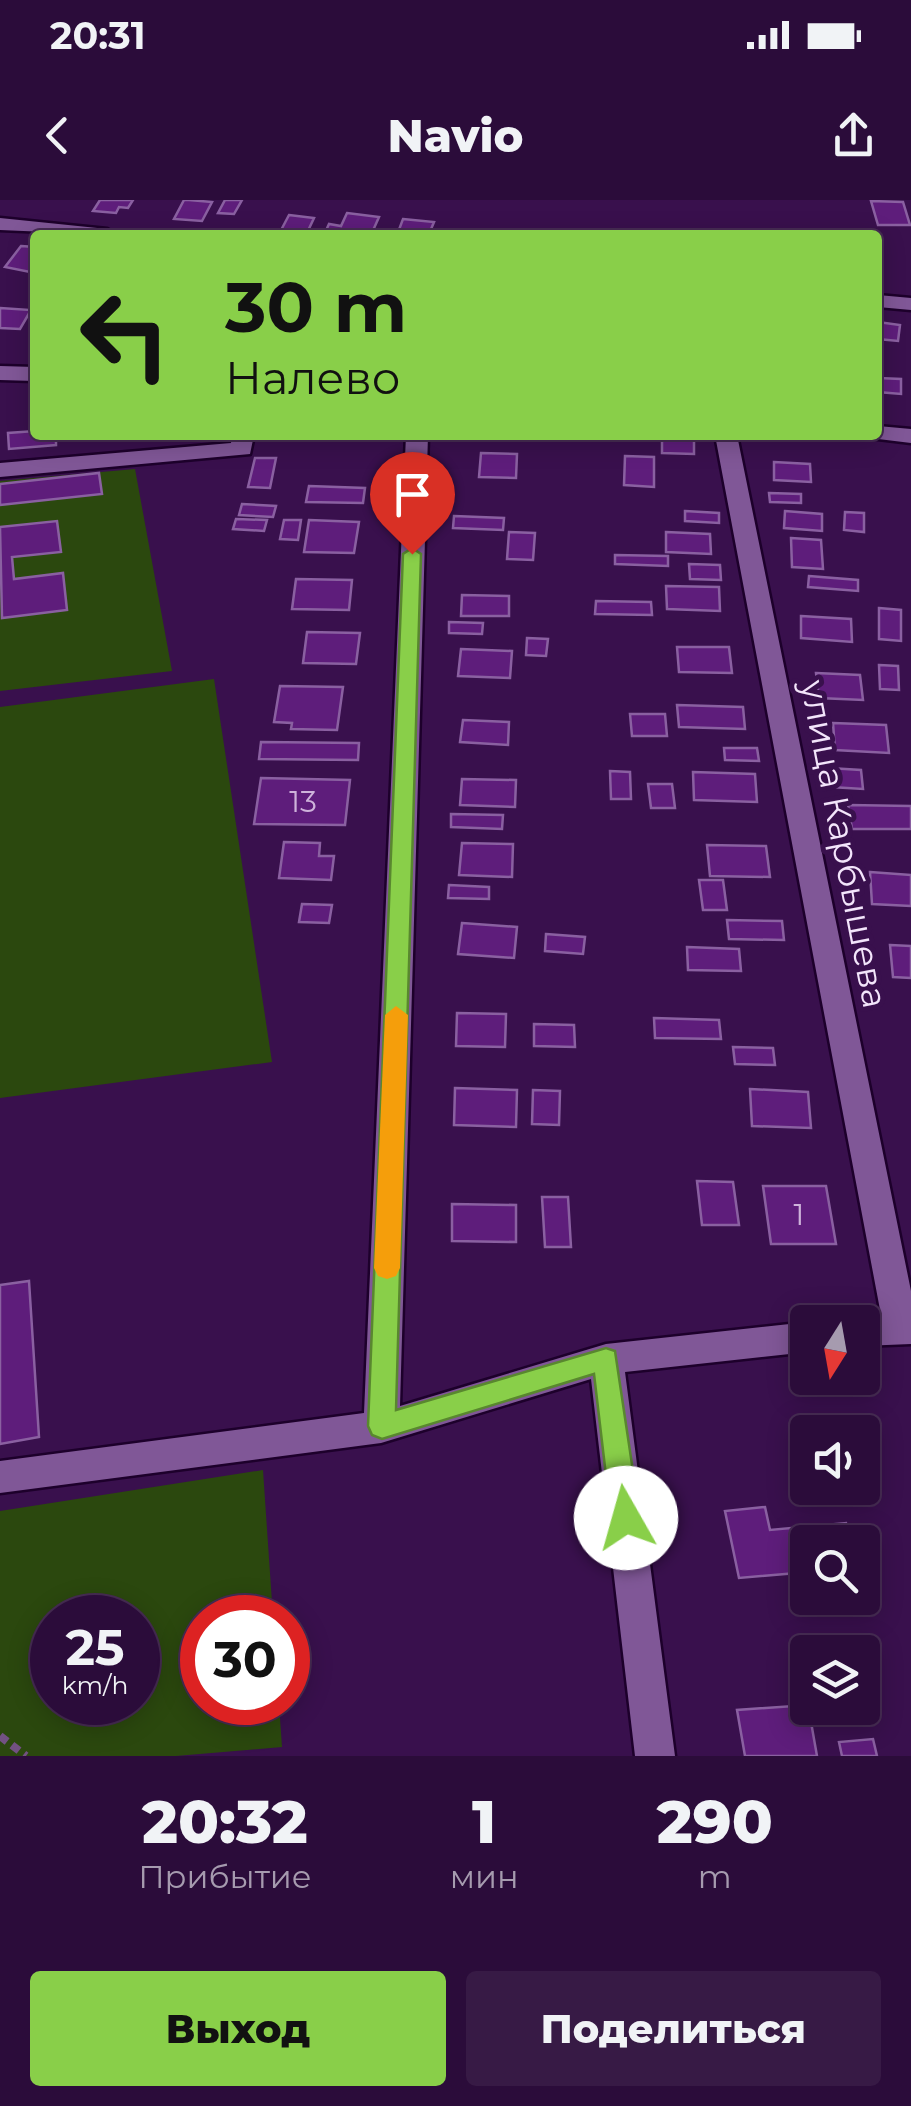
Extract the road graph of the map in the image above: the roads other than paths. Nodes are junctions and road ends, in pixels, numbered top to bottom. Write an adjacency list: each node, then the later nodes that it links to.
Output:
1 (0, 224): 2 (street)
2 (58, 230)
3 (882, 301): 4 (street)
4 (911, 304)
5 (0, 373): 6 (street)
6 (30, 374)
7 (882, 433): 8 (street)
8 (911, 436)
9 (243, 440): 12 (street)
10 (416, 440): 17 (street)
11 (727, 440): 13 (street, улица Карбышева)
12 (0, 470)
13 (906, 1328): 14 (street)
14 (880, 1330)
15 (790, 1340): 16 (street)
16 (606, 1360): 17 (street); 19 (street)
17 (382, 1426): 18 (street)
18 (0, 1477)
19 (654, 1756)

